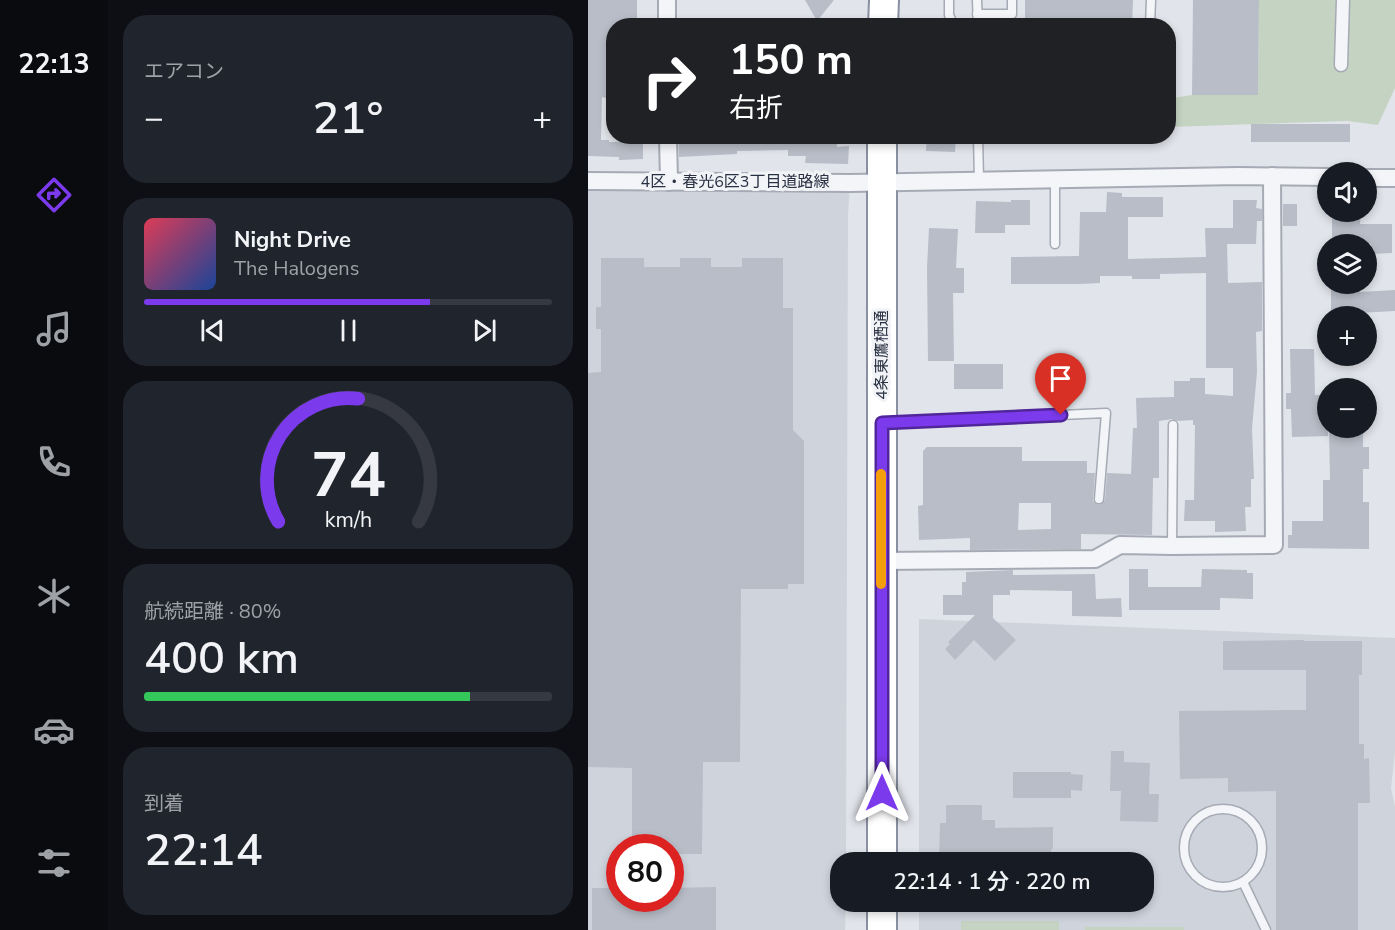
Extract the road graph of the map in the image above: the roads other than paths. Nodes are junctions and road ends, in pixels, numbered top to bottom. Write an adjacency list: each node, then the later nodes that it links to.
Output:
1 (667, 0): 9 (street)
2 (884, 0): 10 (highway)
3 (949, 0): 11 (lane)
4 (977, 0): 8 (lane)
5 (1012, 0): 8 (lane)
6 (1151, 0): 13 (lane)
7 (1343, 0): 14 (street)
8 (977, 14): 12 (lane)
9 (667, 18)
10 (884, 18)
11 (950, 18)
12 (977, 18)
13 (1150, 18)
14 (1341, 65)
15 (668, 144): 25 (street)
16 (882, 144): 26 (highway, 4条東鷹栖通)
17 (978, 144): 23 (lane)
18 (1272, 176): 19 (street, 4区・春光6区3丁目道路線); 22 (street, 4区・春光6区3丁目道路線); 31 (street)
19 (1317, 177)
20 (1377, 178): 21 (street)
21 (1395, 178)
22 (1055, 179): 23 (street, 4区・春光6区3丁目道路線); 27 (lane)
23 (979, 180): 26 (street, 4区・春光6区3丁目道路線)
24 (588, 181): 25 (street, 4区・春光6区3丁目道路線)
25 (669, 182): 26 (street, 4区・春光6区3丁目道路線)
26 (882, 182): 28 (highway, 4条東鷹栖通)
27 (1054, 244)
28 (882, 423): 30 (lane); 32 (highway, 4条東鷹栖通)
29 (1173, 425): 31 (lane)
30 (1099, 499)
31 (1172, 546): 32 (street)
32 (881, 561): 33 (highway, 4条東鷹栖通)
33 (882, 852)
34 (1243, 882): 34 (lane); 37 (lane)
35 (882, 912): 36 (highway)
36 (882, 930)
37 (1266, 930)

